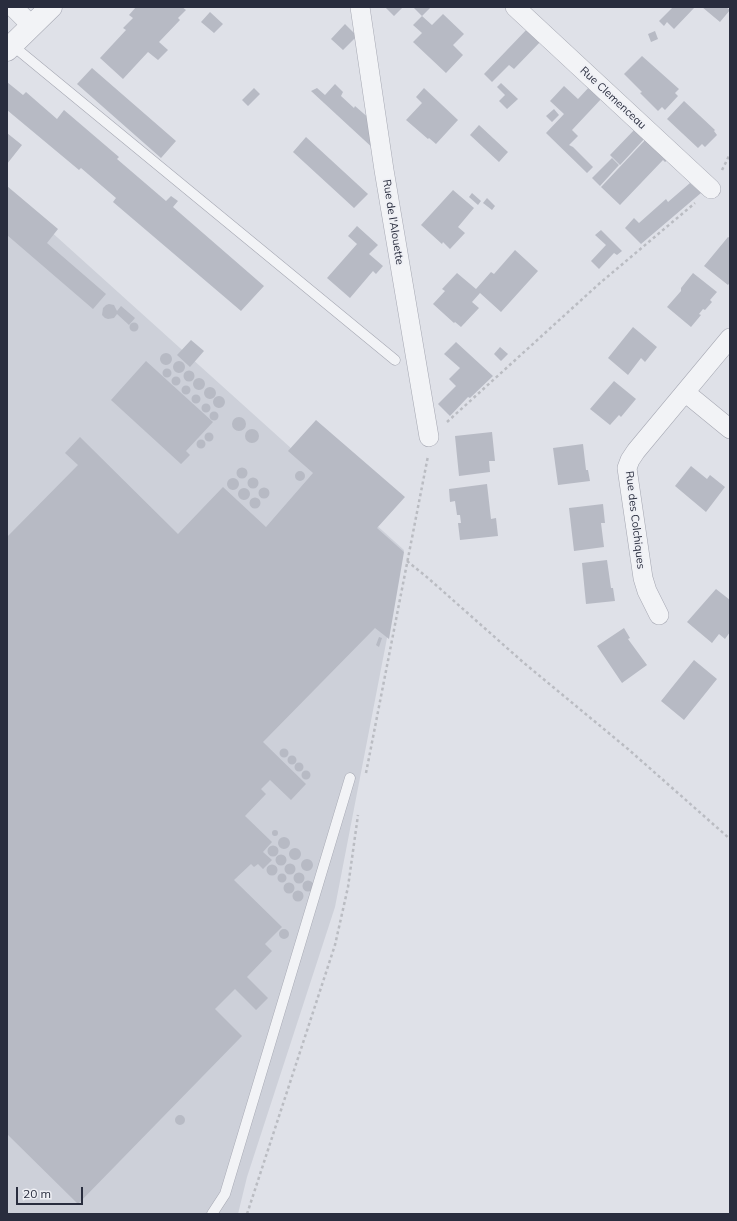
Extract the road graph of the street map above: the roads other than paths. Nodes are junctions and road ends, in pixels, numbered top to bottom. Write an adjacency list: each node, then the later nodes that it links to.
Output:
1 (13, 7): 5 (street)
2 (51, 7): 5 (street)
3 (360, 7): 12 (street, Rue de l'Alouette)
4 (515, 7): 7 (street, Rue Clemenceau)
5 (32, 26): 6 (street)
6 (10, 47): 9 (lane)
7 (711, 189)
8 (730, 338): 10 (street, Rue des Colchiques)
9 (395, 360)
10 (686, 393): 11 (street); 13 (street, Rue des Colchiques)
11 (730, 430)
12 (429, 437)
13 (659, 615)
14 (350, 778): 15 (lane)
15 (212, 1214)

